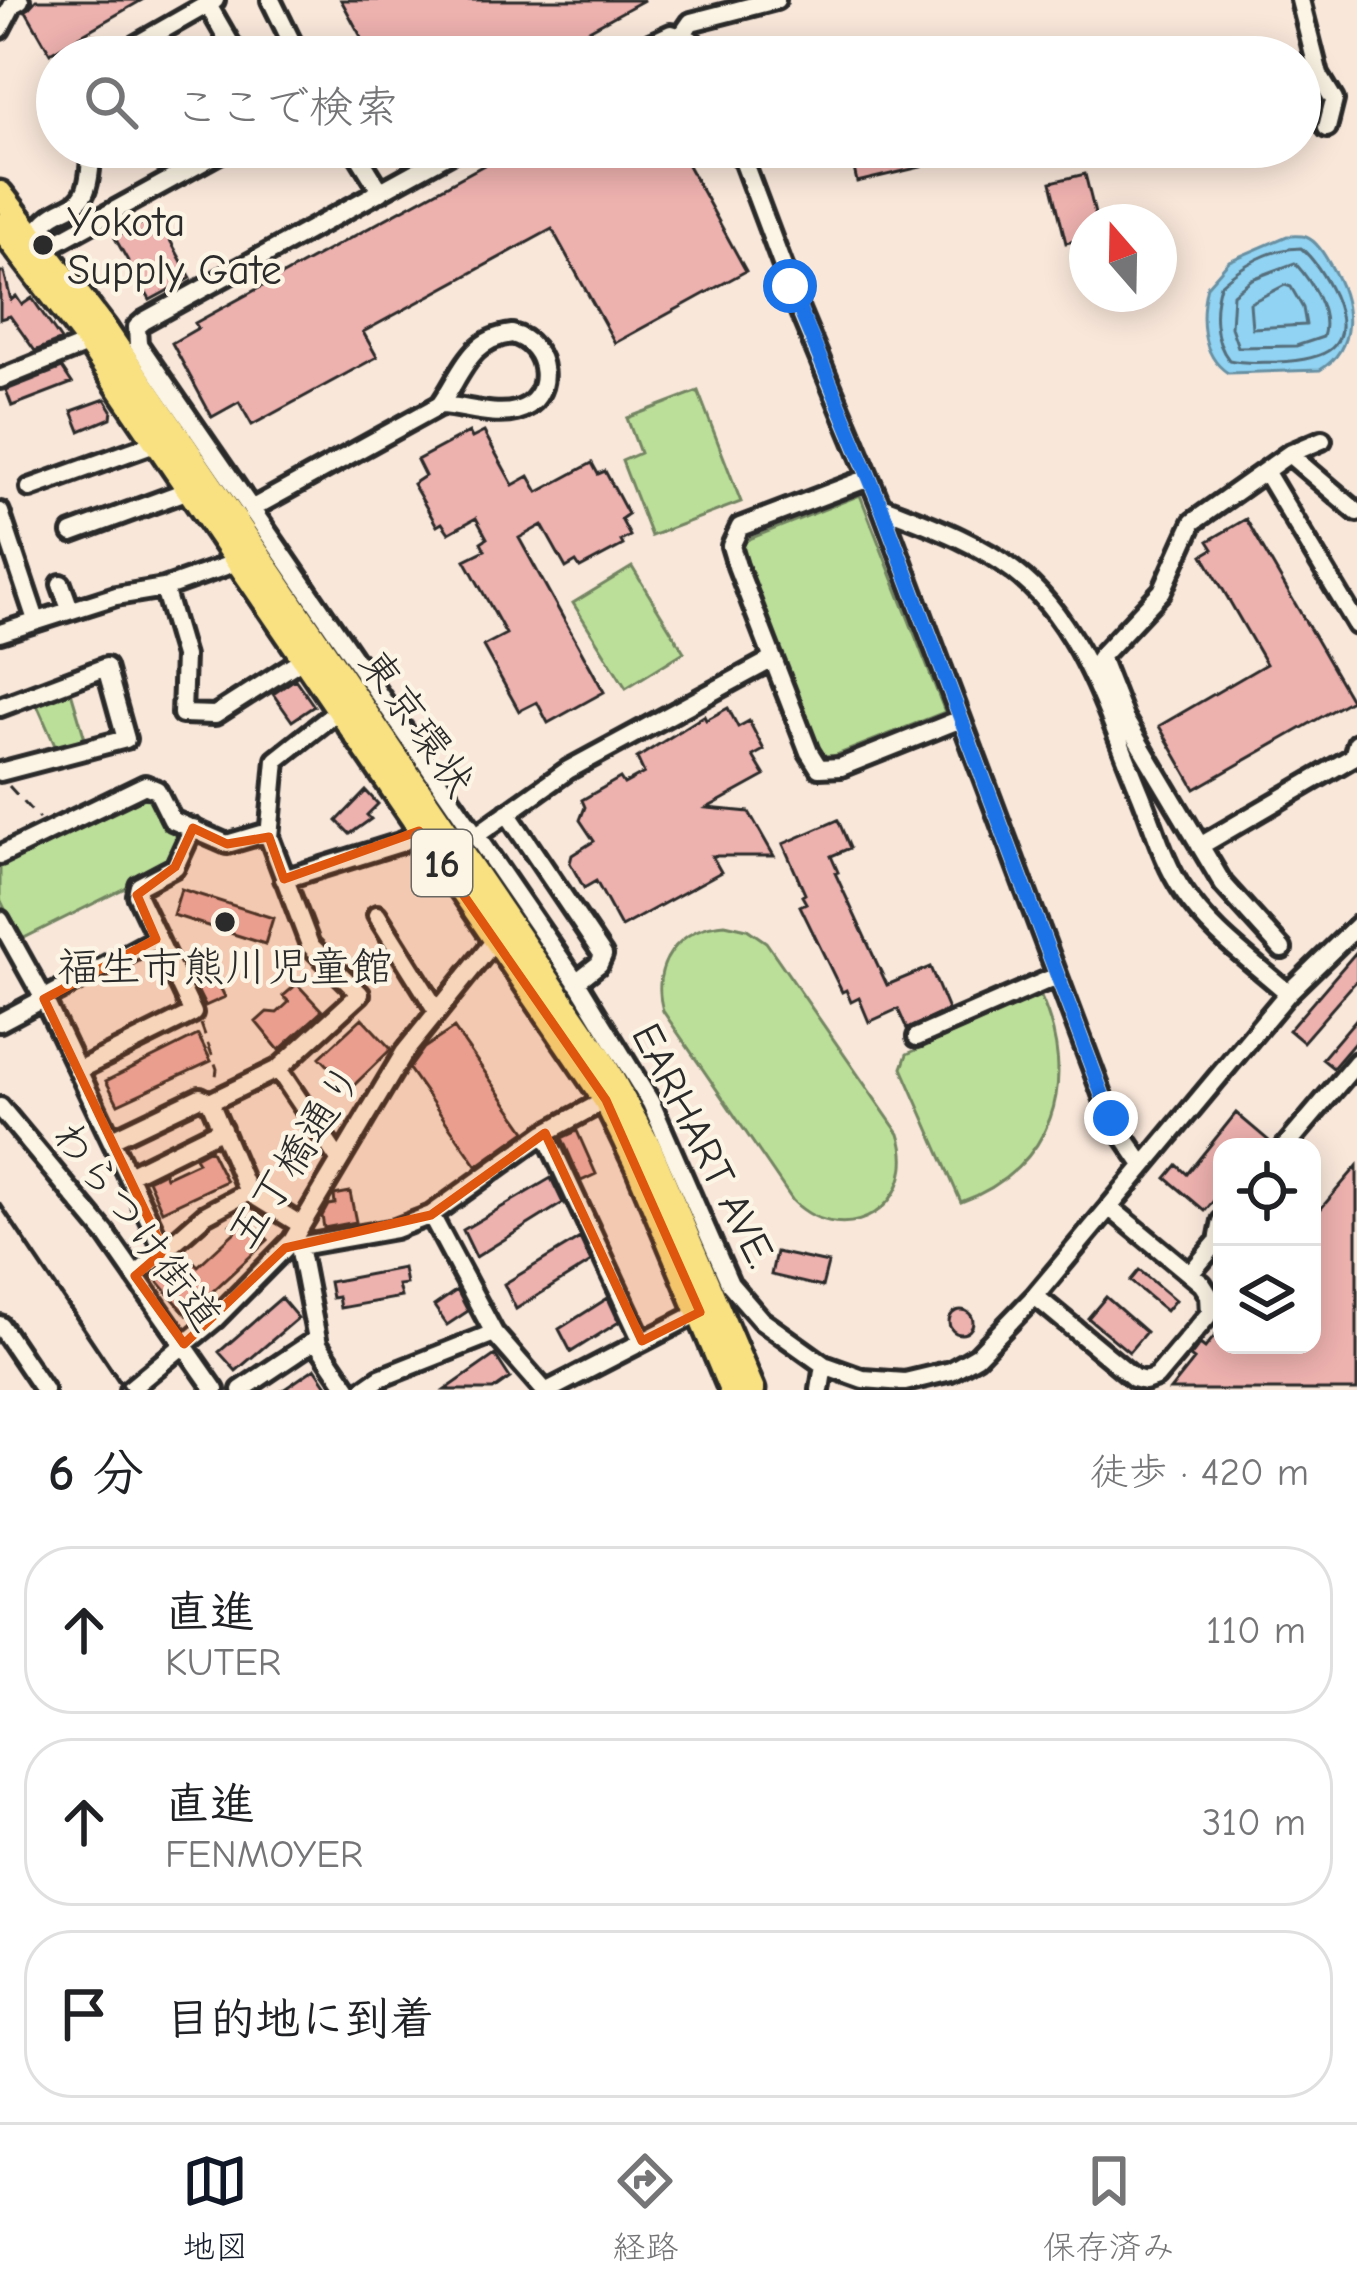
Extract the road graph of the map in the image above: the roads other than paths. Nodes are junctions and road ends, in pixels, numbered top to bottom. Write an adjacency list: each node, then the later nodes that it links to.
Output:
1 (271, 0): 10 (street)
2 (776, 0): 7 (street)
3 (1300, 0): 12 (street)
4 (14, 1): 6 (street)
5 (212, 2): 8 (street); 9 (street)
6 (0, 29)
7 (682, 35): 11 (street)
8 (152, 36)
9 (228, 36)
10 (289, 36)
11 (674, 36)
12 (1309, 36)
13 (1321, 78): 14 (street)
14 (1327, 128)
15 (90, 168): 23 (street)
16 (192, 168): 23 (street)
17 (366, 168): 20 (street)
18 (424, 168): 20 (street)
19 (746, 168): 31 (street)
20 (381, 192): 35 (street, EARHART AVE.)
21 (0, 194): 23 (highway, 東京環状 / 16)
22 (0, 226): 24 (highway, 東京環状 / 16)
23 (34, 235): 65 (highway, 東京環状 / 16)
24 (89, 343): 25 (street); 28 (highway, 東京環状 / 16)
25 (0, 379)
26 (440, 404): 26 (street); 35 (street)
27 (1322, 440): 29 (street)
28 (155, 443): 32 (street); 33 (highway, 東京環状 / 16)
29 (1289, 454): 30 (street); 37 (street)
30 (1265, 471): 45 (street); 59 (street)
31 (869, 478): 34 (street); 48 (street)
32 (30, 488)
33 (189, 490): 38 (street); 40 (highway, 東京環状 / 16)
34 (881, 506): 51 (street); 70 (street)
35 (251, 509): 58 (street, EARHART AVE.)
36 (0, 512): 39 (street)
37 (1357, 512)
38 (72, 533)
39 (5, 536): 44 (street)
40 (240, 561): 42 (street); 47 (highway, 東京環状 / 16)
41 (61, 584): 43 (street)
42 (164, 588): 43 (street); 47 (street)
43 (70, 609): 44 (street)
44 (36, 620): 46 (street)
45 (1357, 625)
46 (0, 633)
47 (304, 658): 50 (highway, 東京環状 / 16)
48 (773, 658): 51 (street); 54 (street)
49 (0, 707): 53 (street)
50 (339, 710): 56 (highway, 東京環状 / 16); 57 (street)
51 (961, 719): 68 (street)
52 (1356, 755): 59 (street)
53 (0, 774)
54 (507, 813): 58 (street); 69 (street)
55 (193, 828): 57 (street); 60 (street); 66 (street)
56 (419, 831): 61 (street); 65 (highway, 東京環状 / 16)
57 (269, 837): 61 (street)
58 (474, 837): 69 (street, EARHART AVE.)
59 (1200, 846): 67 (street)
60 (0, 855)
61 (284, 879): 76 (street)
62 (377, 915): 72 (street)
63 (0, 920): 71 (street)
64 (1357, 926): 70 (street, EARHART AVE.)
65 (504, 932): 72 (street, 五丁橋通り); 78 (highway, 東京環状 / 16); 113 (highway, 東京環状 / 16)
66 (156, 939): 71 (street); 77 (street)
67 (1282, 950)
68 (1058, 976): 74 (street); 86 (street)
69 (576, 982): 103 (street, EARHART AVE.)
70 (1288, 993): 86 (street, EARHART AVE.)
71 (44, 999): 73 (street); 77 (street)
72 (437, 1011): 85 (street, 五丁橋通り)
73 (0, 1022)
74 (917, 1037)
75 (1357, 1062): 84 (street)
76 (278, 1069): 79 (street); 85 (street)
77 (78, 1070): 83 (street)
78 (606, 1100): 82 (street); 97 (highway, 東京環状 / 16)
79 (210, 1102): 81 (street); 83 (street)
80 (0, 1106): 95 (street, わらつけ街道)
81 (222, 1129): 87 (street); 88 (street)
82 (545, 1133): 90 (street); 101 (street)
83 (112, 1138): 87 (street)
84 (1293, 1138)
85 (339, 1160): 91 (street, 五丁橋通り)
86 (1143, 1166): 89 (street, EARHART AVE.)
87 (129, 1174): 93 (street)
88 (248, 1192): 91 (street); 93 (street)
89 (1109, 1207): 94 (street); 96 (street, EARHART AVE.)
90 (431, 1215): 91 (street); 99 (street)
91 (298, 1237): 100 (street); 102 (street, 五丁橋通り)
92 (1214, 1246): 94 (street)
93 (164, 1251): 95 (street)
94 (1190, 1274): 96 (street)
95 (135, 1276): 102 (street, わらつけ街道)
96 (1035, 1296): 103 (street, EARHART AVE.)
97 (700, 1312): 101 (street); 112 (highway, 東京環状 / 16)
98 (1, 1328): 105 (street)
99 (494, 1333): 110 (street); 111 (street)
100 (316, 1339): 108 (street); 109 (street)
101 (642, 1341): 104 (street)
102 (184, 1344): 106 (street, 五丁橋通り); 107 (street, わらつけ街道)
103 (824, 1365): 114 (street)
104 (578, 1383): 111 (street)
105 (44, 1390)
106 (129, 1390)
107 (215, 1390)
108 (241, 1390)
109 (349, 1390)
110 (363, 1390)
111 (547, 1390)
112 (732, 1390)
113 (752, 1390)
114 (820, 1390)

